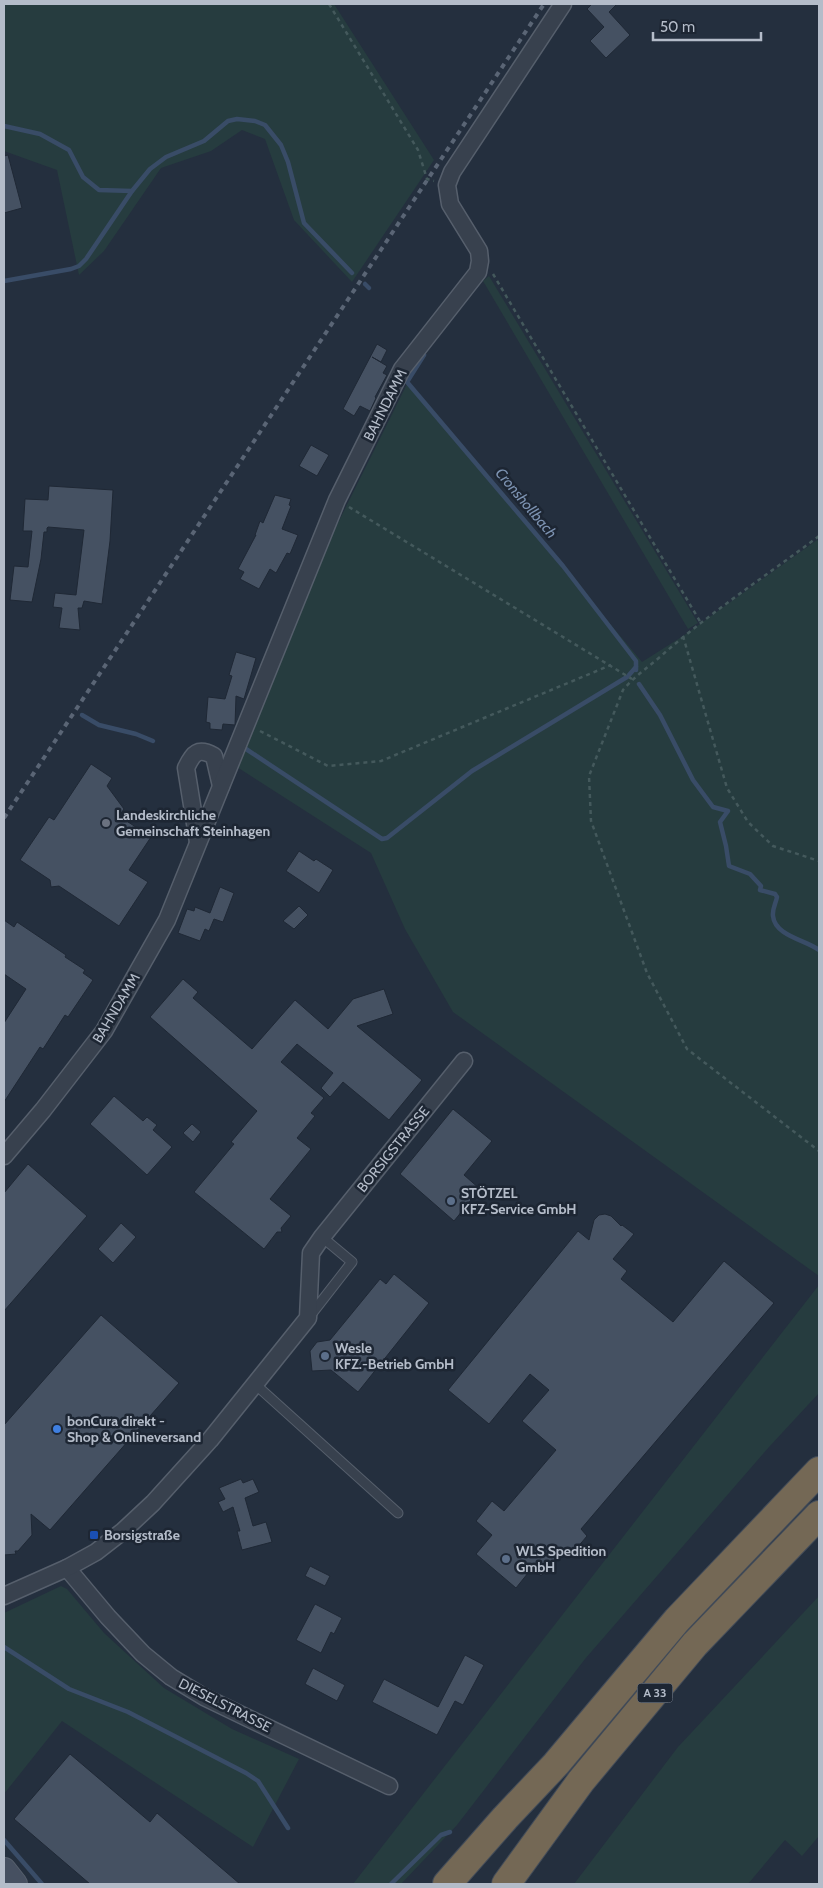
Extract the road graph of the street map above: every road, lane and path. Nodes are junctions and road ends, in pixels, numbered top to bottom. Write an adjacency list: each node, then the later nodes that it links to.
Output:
1 (329, 4): 3 (path)
2 (563, 4): 3 (street)
3 (447, 185): 4 (street)
4 (480, 261): 5 (street, BAHNDAMM); 7 (path)
5 (337, 500): 9 (path); 11 (street, BAHNDAMM)
6 (819, 536): 7 (path)
7 (701, 623): 8 (path)
8 (684, 636): 10 (path); 14 (path)
9 (611, 665): 10 (path); 11 (path)
10 (632, 679): 16 (path)
11 (247, 724): 12 (street, BAHNDAMM)
12 (221, 786): 13 (street, BAHNDAMM); 13 (street)
13 (198, 842): 17 (street, BAHNDAMM)
14 (819, 861)
15 (464, 1061): 18 (street, BORSIGSTRASSE)
16 (819, 1151)
17 (4, 1156)
18 (322, 1237): 19 (street, BORSIGSTRASSE); 19 (lane)
19 (308, 1318): 20 (street)
20 (255, 1384): 22 (lane); 24 (street)
21 (819, 1471): 26 (highway, A 33)
22 (398, 1513)
23 (819, 1515): 32 (highway, A 33)
24 (67, 1568): 25 (street); 27 (street, DIESELSTRASSE)
25 (4, 1596)
26 (556, 1764): 30 (highway); 31 (highway, A 33)
27 (389, 1786)
28 (4, 1870): 29 (main road)
29 (15, 1884)
30 (447, 1884)
31 (472, 1884)
32 (506, 1884)

